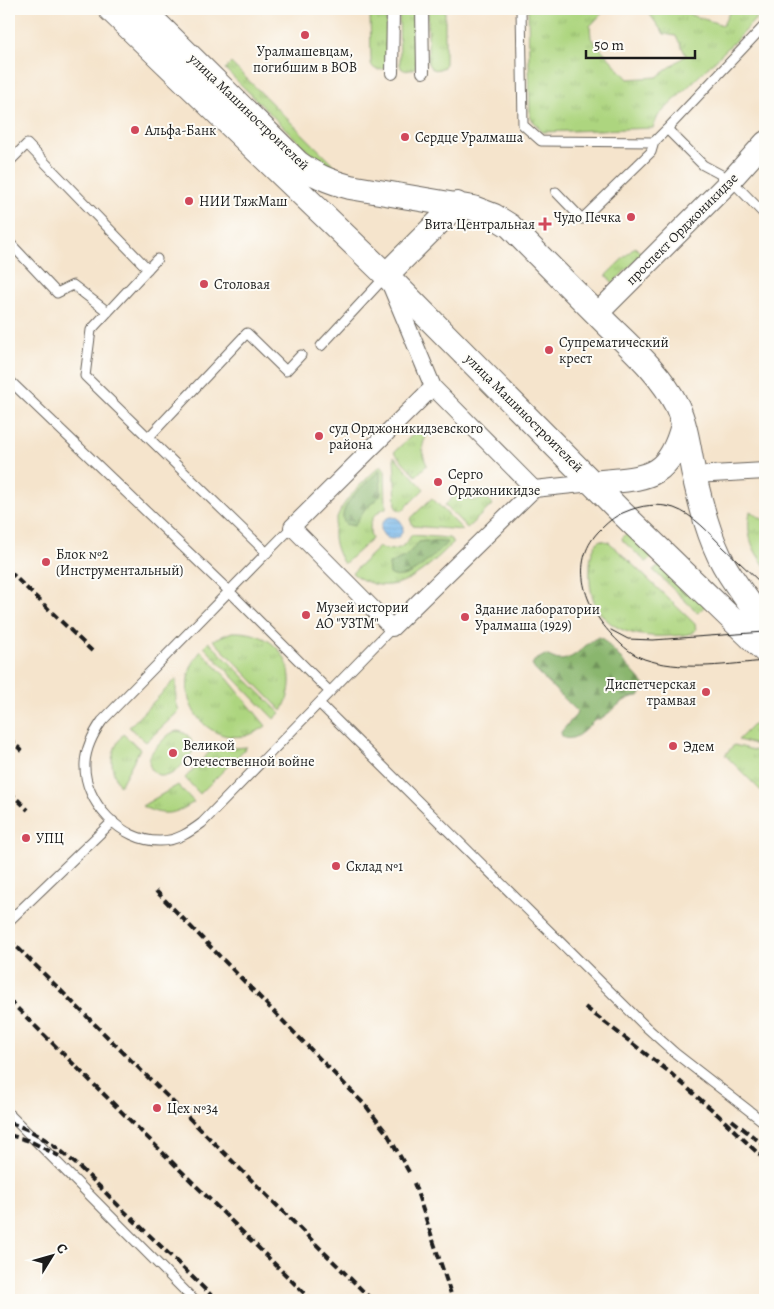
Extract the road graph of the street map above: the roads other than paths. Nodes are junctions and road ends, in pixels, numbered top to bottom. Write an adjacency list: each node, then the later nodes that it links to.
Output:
1 (110, 9): 20 (main road, улица Машиностроителей)
2 (142, 9): 15 (main road, улица Машиностроителей)
3 (393, 9): 8 (street)
4 (422, 9): 7 (street)
5 (521, 9): 10 (lane)
6 (765, 25): 9 (lane)
7 (423, 72)
8 (392, 73)
9 (667, 129): 10 (lane); 13 (lane)
10 (654, 142): 14 (lane)
11 (765, 142): 13 (street, проспект Орджоникидзе)
12 (9, 162): 19 (lane)
13 (731, 180): 16 (lane); 22 (street, проспект Орджоникидзе)
14 (556, 192)
15 (457, 204): 20 (main road); 22 (main road, улица Машиностроителей)
16 (765, 215)
17 (9, 242): 21 (lane)
18 (157, 259): 19 (lane)
19 (148, 269): 21 (lane)
20 (386, 276): 23 (lane); 26 (street); 32 (main road, улица Машиностроителей)
21 (108, 312): 28 (lane)
22 (597, 314): 27 (main road, улица Машиностроителей)
23 (321, 346)
24 (301, 355): 28 (lane)
25 (9, 380): 36 (lane)
26 (433, 387): 33 (street); 34 (street)
27 (684, 423): 30 (main road, улица Машиностроителей); 31 (main road)
28 (148, 438): 35 (lane)
29 (765, 471): 30 (street)
30 (694, 475): 31 (main road); 37 (main road, улица Машиностроителей)
31 (648, 476): 32 (main road)
32 (592, 483): 33 (street); 39 (main road, улица Машиностроителей)
33 (534, 489): 38 (street)
34 (292, 527): 35 (lane); 38 (street)
35 (267, 553): 36 (lane)
36 (229, 591): 40 (lane); 42 (lane)
37 (765, 624)
38 (392, 628): 40 (lane)
39 (765, 651)
40 (330, 692): 41 (lane)
41 (319, 703): 42 (lane); 45 (lane)
42 (113, 822): 43 (lane)
43 (9, 921)
44 (9, 1114): 46 (lane)
45 (765, 1123)
46 (194, 1300)

